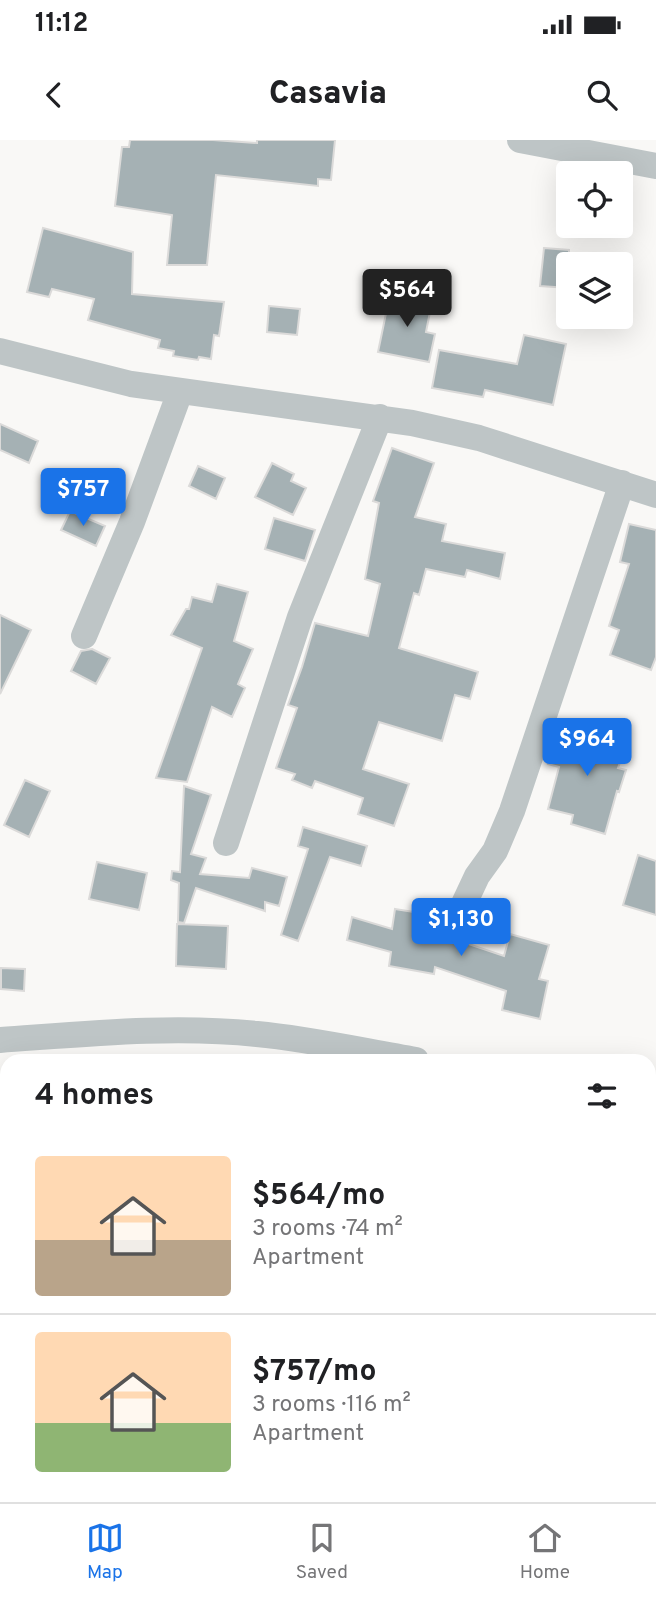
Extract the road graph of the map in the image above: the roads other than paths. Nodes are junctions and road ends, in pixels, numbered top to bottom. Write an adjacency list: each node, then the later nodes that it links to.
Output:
1 (520, 140): 2 (street)
2 (656, 166)
3 (0, 351): 4 (street)
4 (180, 392): 5 (street); 8 (street)
5 (380, 417): 6 (street); 9 (street)
6 (622, 483): 7 (street); 10 (street)
7 (656, 495)
8 (84, 635)
9 (226, 844)
10 (461, 908)
11 (0, 1040): 12 (street)
12 (379, 1054)

